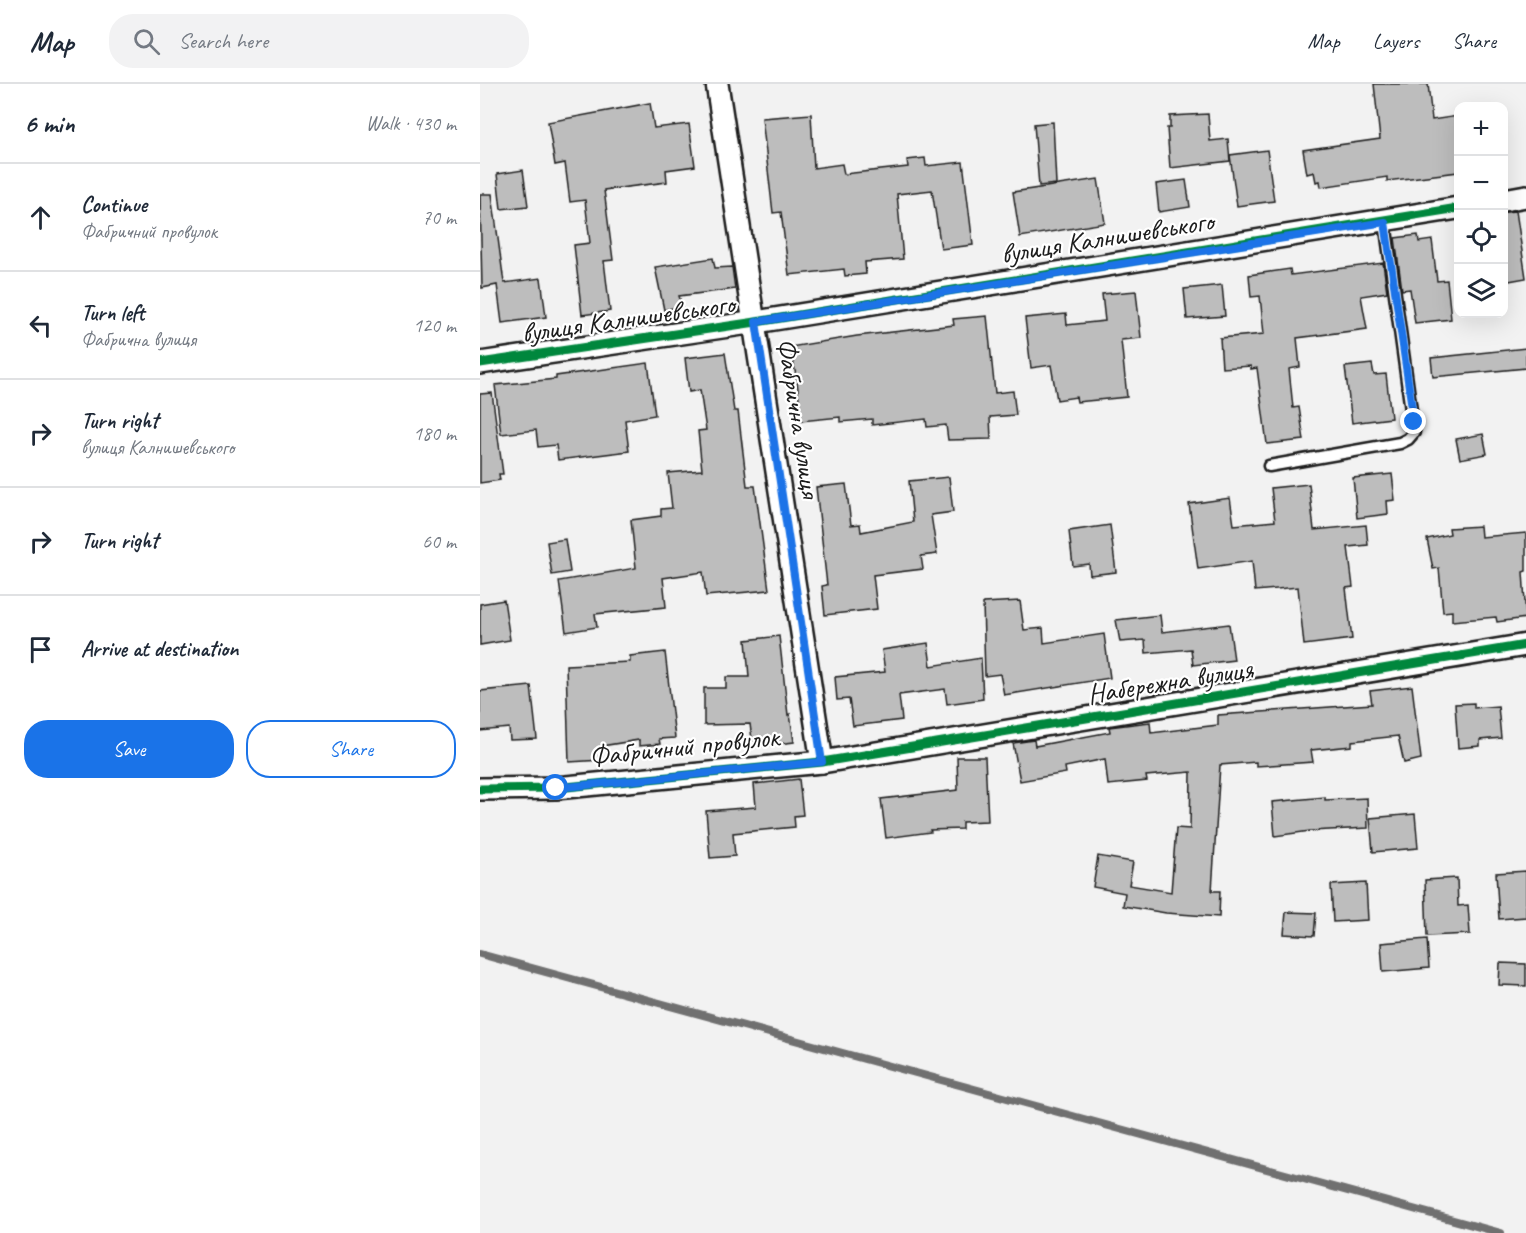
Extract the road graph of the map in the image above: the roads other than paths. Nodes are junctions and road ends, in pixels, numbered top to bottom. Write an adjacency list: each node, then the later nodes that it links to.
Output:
1 (717, 84): 6 (street, Фабрична вулиця)
2 (1526, 196): 3 (street)
3 (1508, 199)
4 (1454, 209): 5 (street, вулиця Калнишевського)
5 (1385, 222): 6 (street, вулиця Калнишевського); 8 (lane)
6 (756, 322): 7 (street, вулиця Калнишевського); 10 (street, Фабрична вулиця)
7 (480, 363)
8 (1269, 466)
9 (1526, 645): 10 (street, Набережна вулиця)
10 (822, 762): 11 (street, Фабричний провулок)
11 (480, 789)

